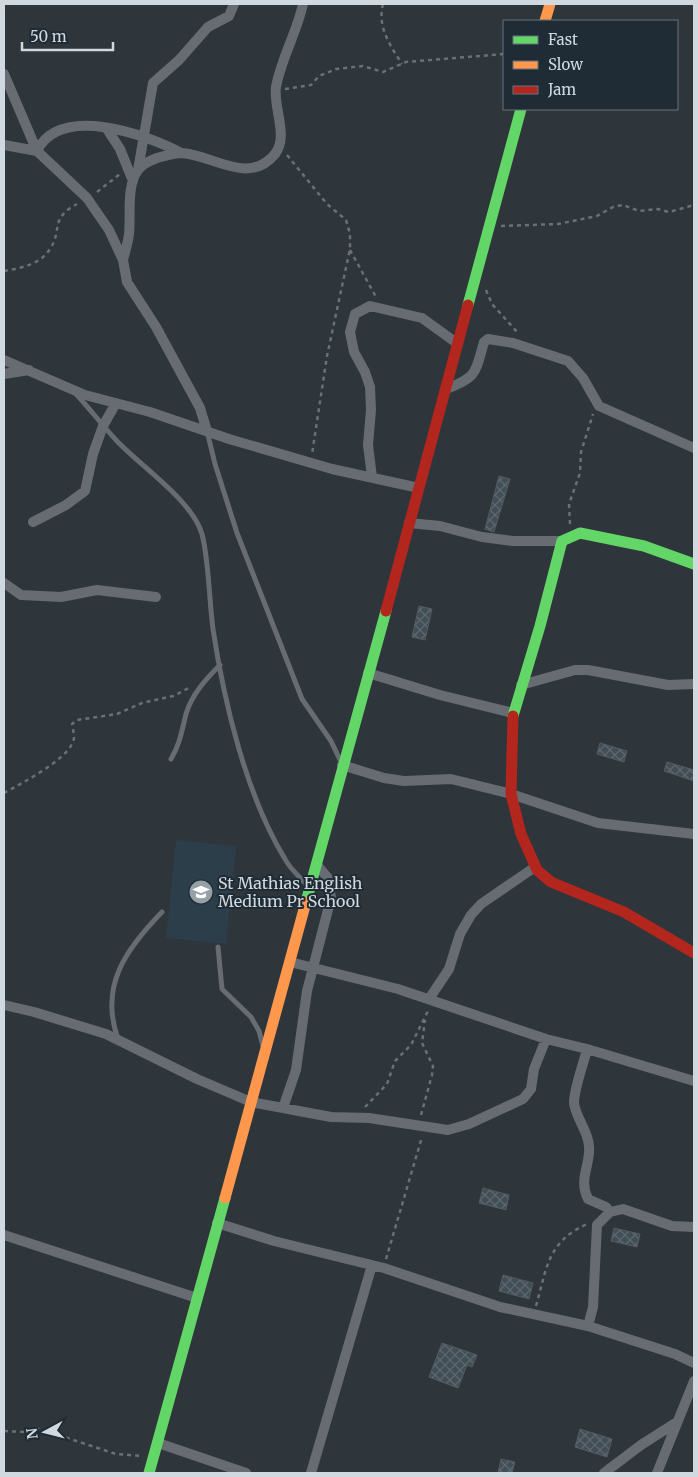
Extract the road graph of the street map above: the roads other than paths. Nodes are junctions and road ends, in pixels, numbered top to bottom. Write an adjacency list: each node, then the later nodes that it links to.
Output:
1 (234, 4): 8 (street)
2 (302, 4): 11 (street)
3 (550, 4): 4 (main road)
4 (545, 20)
5 (4, 74): 10 (street)
6 (521, 110): 14 (main road)
7 (107, 129): 8 (street); 10 (street); 12 (street)
8 (143, 137): 11 (street); 12 (street)
9 (4, 145): 10 (street)
10 (37, 151): 13 (street)
11 (181, 153): 12 (street)
12 (133, 173): 13 (street)
13 (123, 260): 22 (street)
14 (458, 344): 19 (main road); 24 (street)
15 (4, 360): 16 (street)
16 (30, 370): 17 (street); 18 (street)
17 (4, 374)
18 (68, 387): 20 (street); 21 (lane)
19 (446, 389): 23 (street); 25 (main road)
20 (116, 403): 21 (street); 22 (street)
21 (104, 425): 26 (street); 32 (lane)
22 (207, 431): 24 (street); 38 (lane)
23 (694, 448)
24 (372, 477): 25 (street)
25 (419, 488): 27 (main road)
26 (33, 522)
27 (409, 523): 28 (street); 33 (main road)
28 (566, 538): 29 (main road); 35 (main road)
29 (694, 564)
30 (4, 583): 31 (street)
31 (156, 597)
32 (220, 665): 37 (lane); 43 (lane)
33 (368, 673): 36 (street); 38 (main road)
34 (694, 684): 35 (street)
35 (521, 685): 36 (main road)
36 (513, 713): 39 (main road)
37 (171, 759)
38 (342, 764): 39 (street); 41 (main road)
39 (511, 794): 40 (street); 42 (main road)
40 (694, 834)
41 (316, 864): 43 (main road); 48 (street)
42 (535, 867): 46 (main road); 49 (street)
43 (310, 887): 47 (main road)
44 (162, 912): 51 (lane)
45 (218, 947): 54 (lane)
46 (694, 953)
47 (290, 962): 48 (street); 54 (main road)
48 (313, 968): 49 (street); 57 (street)
49 (430, 1000): 52 (street)
50 (4, 1005): 51 (street)
51 (119, 1040): 56 (street)
52 (546, 1040): 53 (street); 57 (street)
53 (587, 1049): 55 (street); 58 (street)
54 (264, 1055): 56 (main road)
55 (694, 1081)
56 (251, 1102): 57 (street); 59 (main road)
57 (283, 1108)
58 (609, 1213): 60 (street); 64 (street)
59 (217, 1223): 62 (street); 63 (main road)
60 (694, 1227)
61 (4, 1235): 63 (street)
62 (372, 1265): 64 (street); 71 (street)
63 (197, 1298): 68 (main road)
64 (588, 1326): 65 (street)
65 (694, 1363)
66 (694, 1381): 67 (street)
67 (677, 1422): 72 (street); 73 (street)
68 (158, 1442): 69 (main road); 70 (street)
69 (149, 1473)
70 (246, 1473)
71 (311, 1473)
72 (604, 1473)
73 (658, 1473)

